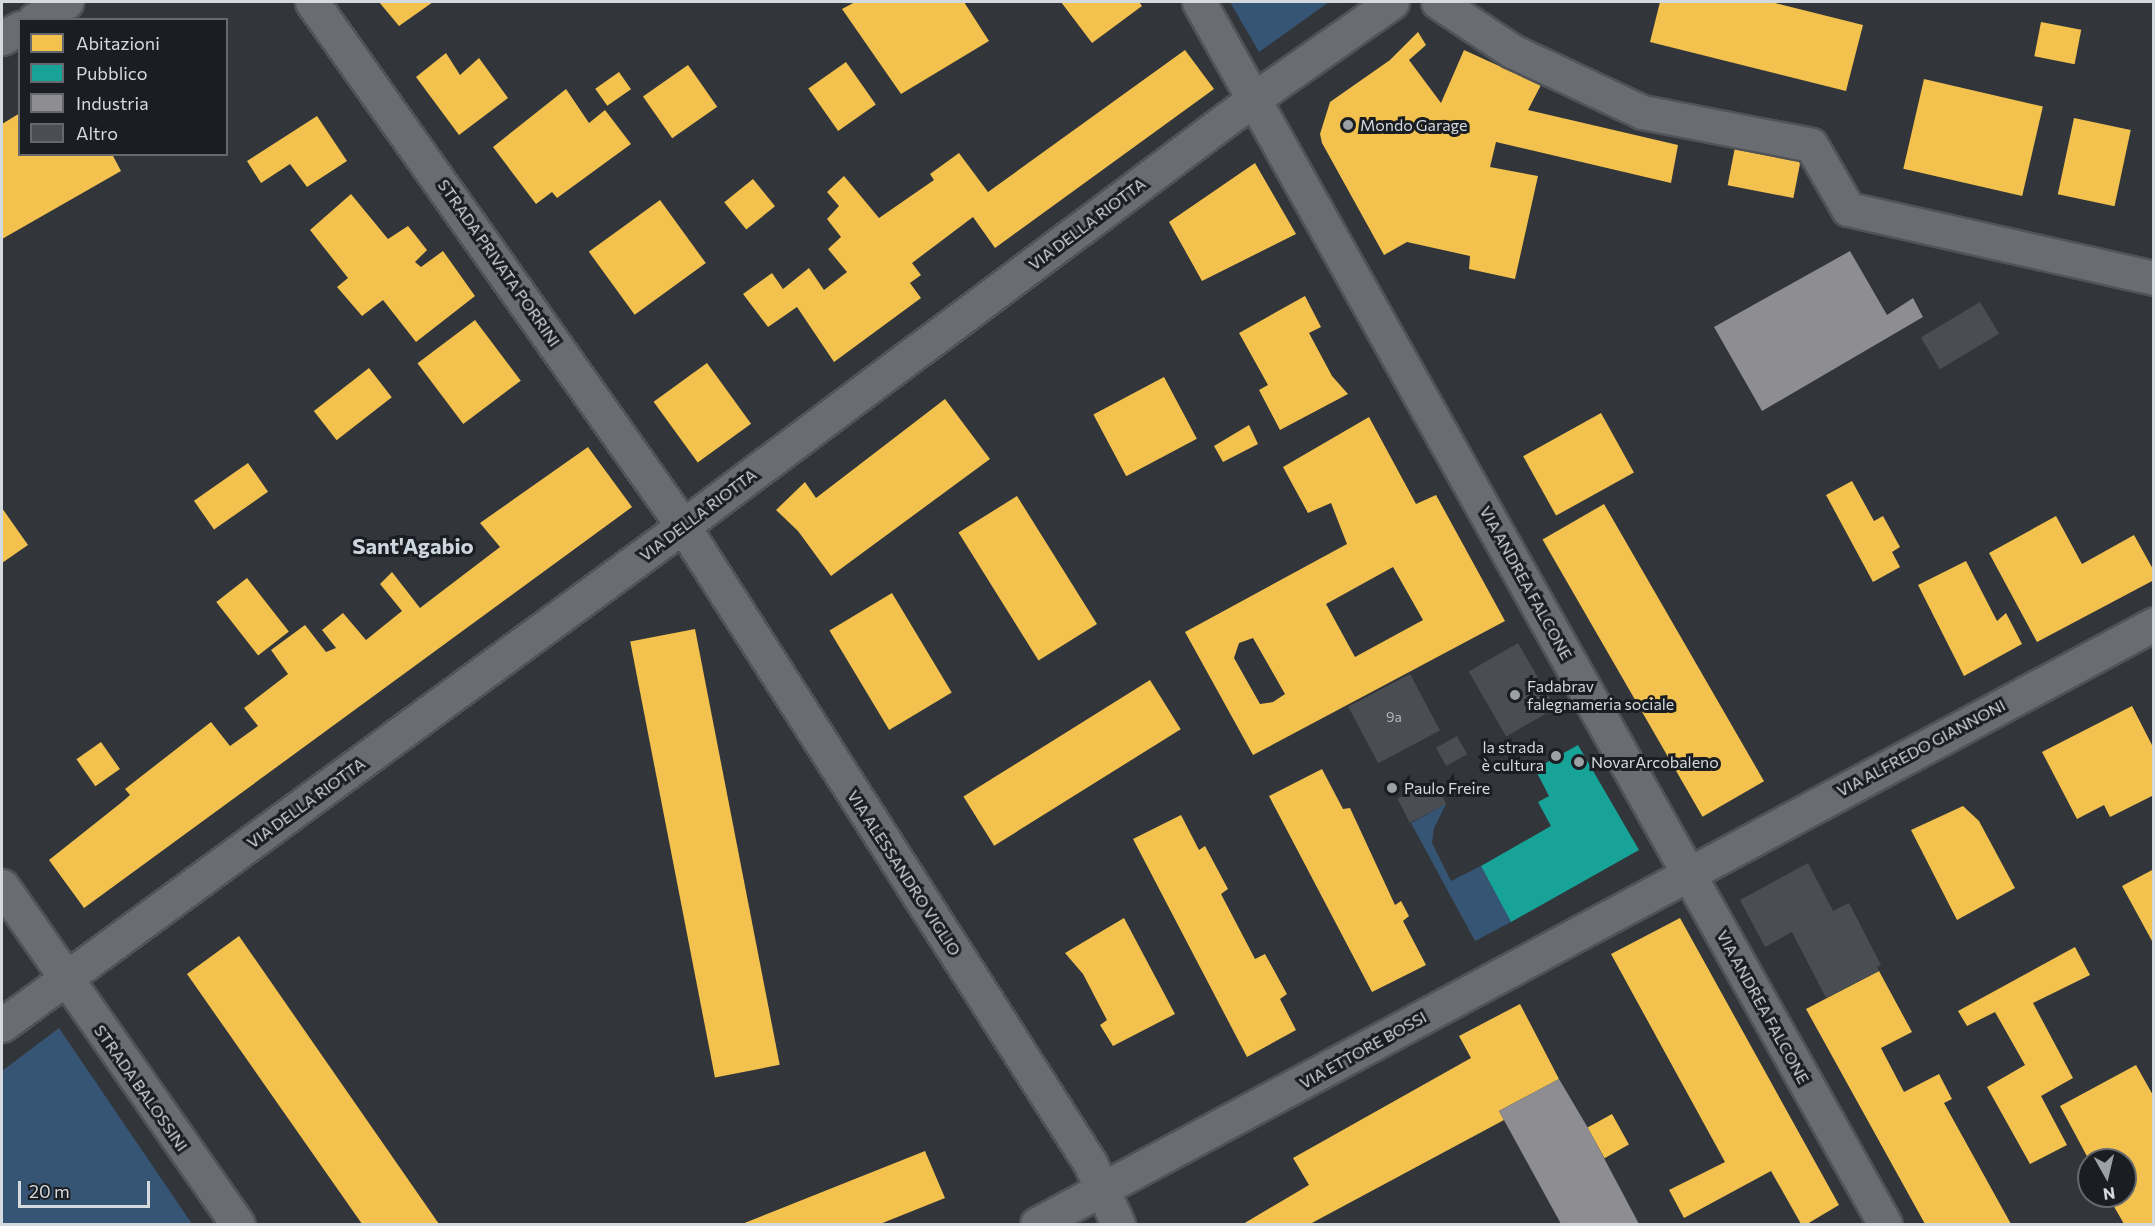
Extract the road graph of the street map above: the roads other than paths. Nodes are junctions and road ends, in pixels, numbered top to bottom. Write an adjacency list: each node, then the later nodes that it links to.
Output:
1 (34, 2): 7 (street)
2 (66, 2): 8 (street)
3 (312, 2): 13 (street, STRADA PRIVATA PORRINI)
4 (1199, 2): 11 (street, VIA ANDREA FALCONE)
5 (1392, 2): 11 (street, VIA DELLA RIOTTA)
6 (1438, 2): 12 (street)
7 (33, 18)
8 (37, 18)
9 (18, 29): 10 (street)
10 (2, 38)
11 (1255, 98): 13 (street, VIA DELLA RIOTTA); 15 (street, VIA ANDREA FALCONE)
12 (2154, 278)
13 (683, 526): 17 (street, VIA DELLA RIOTTA); 19 (street, VIA ALESSANDRO VIGLIO)
14 (2154, 624): 15 (street, VIA ALFREDO GIANNONI)
15 (1688, 873): 19 (street, VIA ETTORE BOSSI); 23 (street, VIA ANDREA FALCONE)
16 (2, 886): 17 (street, STRADA BALOSSINI)
17 (65, 981): 18 (street, VIA DELLA RIOTTA); 20 (street, STRADA BALOSSINI)
18 (2, 1025)
19 (1102, 1191): 21 (street, VIA ETTORE BOSSI); 22 (street, VIA ALESSANDRO VIGLIO)
20 (238, 1224)
21 (1037, 1224)
22 (1118, 1224)
23 (1885, 1224)

